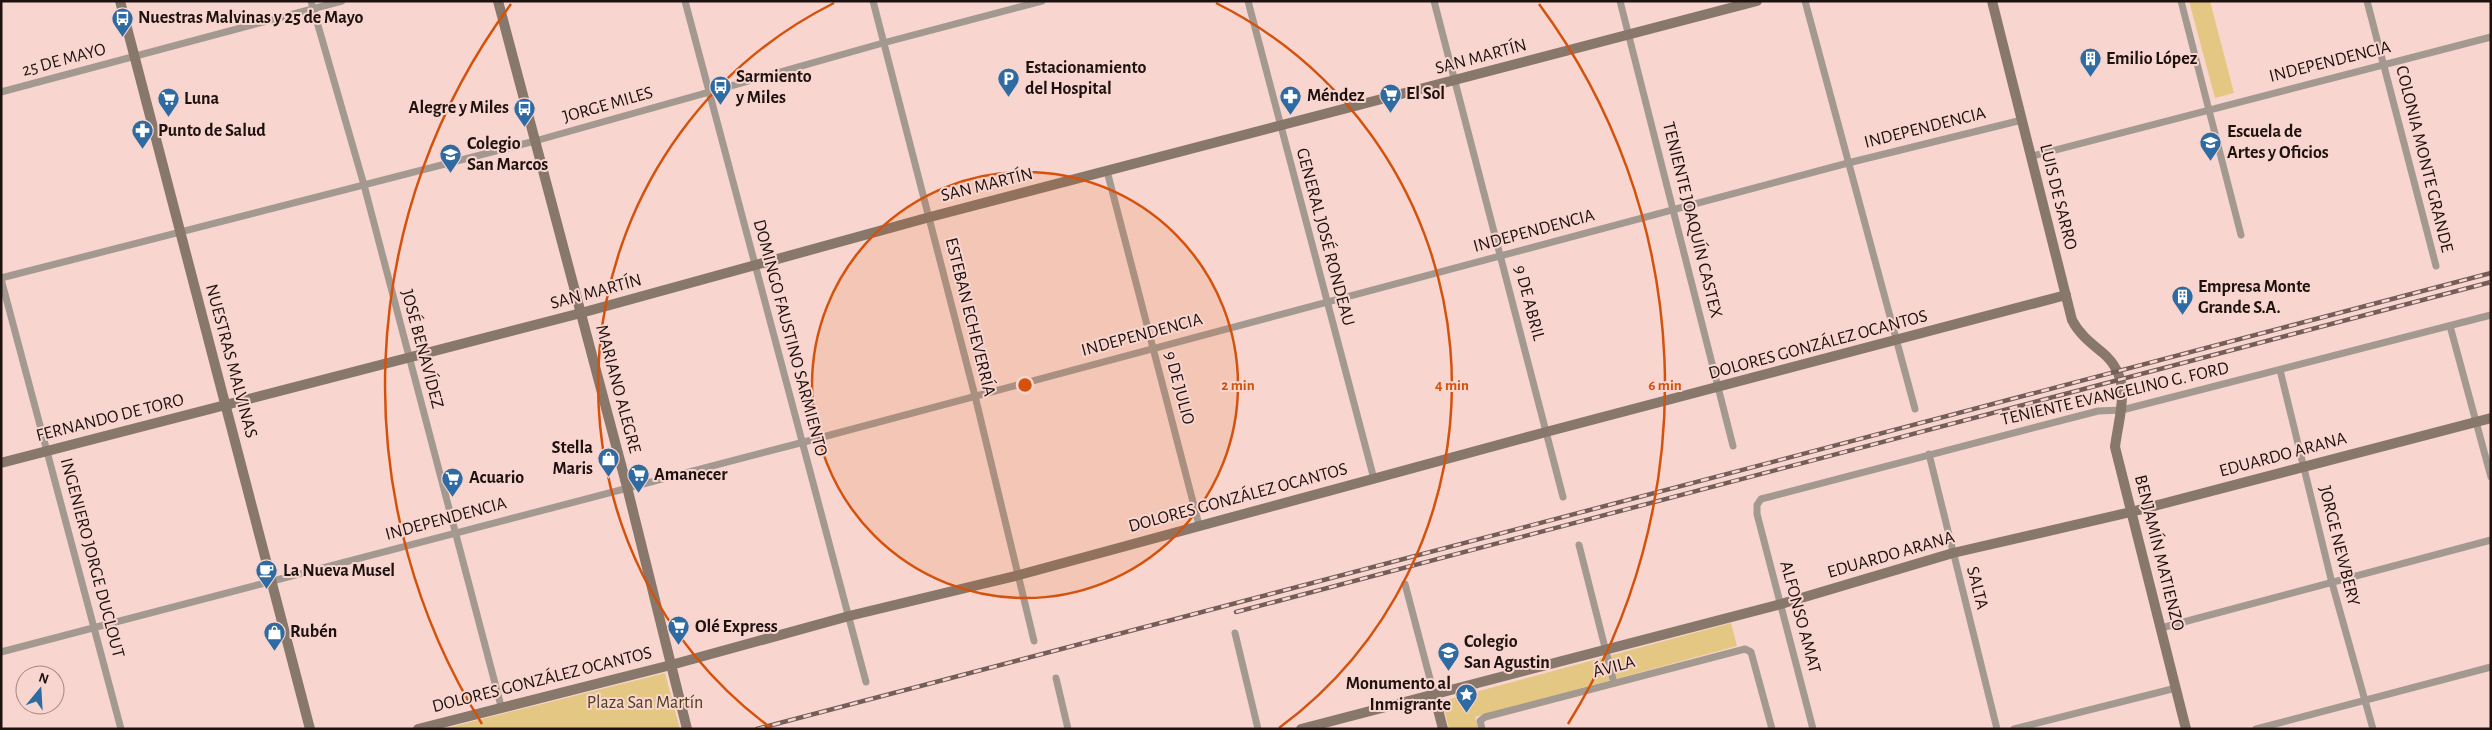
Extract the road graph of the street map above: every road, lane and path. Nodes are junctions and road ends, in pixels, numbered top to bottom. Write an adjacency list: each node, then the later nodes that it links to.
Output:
1 (120, 1): 19 (street, NUESTRAS MALVINAS)
2 (342, 1): 15 (street, 25 DE MAYO)
3 (498, 1): 27 (street, MARIANO ALEGRE)
4 (685, 1): 23 (street, DOMINGO FAUSTINO SARMIENTO)
5 (873, 1): 18 (street, ESTEBAN ECHEVERRÍA)
6 (1042, 1): 18 (street, JORGE MILES)
7 (1248, 1): 26 (street, GENERAL JOSÉ RONDEAU)
8 (1434, 1): 21 (street, 9 DE ABRIL)
9 (1620, 1): 16 (street, TENIENTE JOAQUÍN CASTEX)
10 (1757, 1): 16 (street, SAN MARTÍN)
11 (1805, 1): 29 (street)
12 (1992, 1): 25 (street, LUIS DE SARRO)
13 (2181, 1): 24 (street)
14 (2367, 1): 20 (street, COLONIA MONTE GRANDE)
15 (312, 5): 19 (street, 25 DE MAYO); 31 (street, JOSÉ BENAVÍDEZ)
16 (1629, 35): 21 (street, SAN MARTÍN); 32 (street, TENIENTE JOAQUÍN CASTEX)
17 (2491, 36): 20 (street, INDEPENDENCIA)
18 (883, 43): 23 (street, JORGE MILES); 33 (street, ESTEBAN ECHEVERRÍA)
19 (134, 57): 22 (street, 25 DE MAYO); 34 (street, NUESTRAS MALVINAS)
20 (2384, 63): 24 (street, INDEPENDENCIA); 38 (street, COLONIA MONTE GRANDE)
21 (1453, 81): 26 (street, SAN MARTÍN); 36 (street, 9 DE ABRIL)
22 (1, 92)
23 (708, 92): 27 (street, JORGE MILES); 37 (street, DOMINGO FAUSTINO SARMIENTO)
24 (2209, 108): 28 (street, INDEPENDENCIA); 35 (street)
25 (2022, 120): 28 (street, LUIS DE SARRO); 29 (street, INDEPENDENCIA)
26 (1281, 126): 30 (street, SAN MARTÍN); 41 (street, GENERAL JOSÉ RONDEAU)
27 (535, 141): 31 (street, JORGE MILES); 42 (street, MARIANO ALEGRE)
28 (2032, 156): 40 (street, LUIS DE SARRO)
29 (1848, 163): 32 (street, INDEPENDENCIA); 45 (street)
30 (1107, 171): 33 (street, SAN MARTÍN); 46 (street, 9 DE JULIO)
31 (364, 185): 34 (street, JORGE MILES); 47 (street, JOSÉ BENAVÍDEZ)
32 (1674, 209): 36 (street, INDEPENDENCIA); 50 (street, TENIENTE JOAQUÍN CASTEX)
33 (930, 217): 37 (street, SAN MARTÍN); 51 (street, ESTEBAN ECHEVERRÍA)
34 (180, 231): 39 (street, JORGE MILES); 52 (street, NUESTRAS MALVINAS)
35 (2242, 235)
36 (1500, 255): 41 (street, INDEPENDENCIA); 57 (street, 9 DE ABRIL)
37 (754, 265): 42 (street, SAN MARTÍN); 58 (street, DOMINGO FAUSTINO SARMIENTO)
38 (2436, 266)
39 (1, 279): 60 (street, INGENIERO JORGE DUCLOUT)
40 (2066, 295): 45 (street, DOLORES GONZÁLEZ OCANTOS); 49 (street, LUIS DE SARRO)
41 (1326, 301): 46 (street, INDEPENDENCIA); 65 (street, GENERAL JOSÉ RONDEAU)
42 (581, 314): 47 (street, SAN MARTÍN); 66 (street, MARIANO ALEGRE)
43 (2491, 315): 44 (street, TENIENTE EVANGELINO G. FORD)
44 (2450, 326): 48 (street, TENIENTE EVANGELINO G. FORD); 56 (street)
45 (1895, 341): 50 (street, DOLORES GONZÁLEZ OCANTOS); 53 (street)
46 (1153, 348): 51 (street, INDEPENDENCIA); 70 (street, 9 DE JULIO)
47 (409, 358): 52 (street, SAN MARTÍN); 71 (street, JOSÉ BENAVÍDEZ)
48 (2280, 370): 54 (street, TENIENTE EVANGELINO G. FORD); 63 (street, JORGE NEWBERY)
49 (2122, 384): 54 (street, BENJAMÍN MATIENZO)
50 (1719, 388): 57 (street, DOLORES GONZÁLEZ OCANTOS); 59 (street, TENIENTE JOAQUÍN CASTEX)
51 (975, 396): 58 (street, INDEPENDENCIA); 75 (street, ESTEBAN ECHEVERRÍA)
52 (227, 405): 60 (street, FERNANDO DE TORO); 76 (street, NUESTRAS MALVINAS)
53 (1915, 409)
54 (2122, 410): 61 (street, TENIENTE EVANGELINO G. FORD); 68 (street, BENJAMÍN MATIENZO)
55 (2491, 418): 56 (street, EDUARDO ARANA)
56 (2476, 422): 63 (street, EDUARDO ARANA); 64 (street)
57 (1546, 432): 65 (street, DOLORES GONZÁLEZ OCANTOS); 67 (street, 9 DE ABRIL)
58 (804, 442): 66 (street, INDEPENDENCIA); 80 (street, DOMINGO FAUSTINO SARMIENTO)
59 (1733, 446)
60 (48, 451): 62 (street, FERNANDO DE TORO); 81 (street, INGENIERO JORGE DUCLOUT)
61 (1929, 454): 69 (street, TENIENTE EVANGELINO G. FORD); 74 (street, SALTA)
62 (1, 463)
63 (2304, 467): 68 (street, EDUARDO ARANA); 77 (street, JORGE NEWBERY)
64 (2491, 477)
65 (1374, 479): 70 (street, DOLORES GONZÁLEZ OCANTOS)
66 (627, 487): 71 (street, INDEPENDENCIA); 87 (street, MARIANO ALEGRE)
67 (1563, 497)
68 (2131, 512): 74 (street, EDUARDO ARANA); 82 (street, BENJAMÍN MATIENZO)
69 (1757, 514): 79 (street, ALFONSO AMAT)
70 (1199, 525): 75 (street, DOLORES GONZÁLEZ OCANTOS)
71 (455, 532): 76 (street, INDEPENDENCIA); 95 (street, JOSÉ BENAVÍDEZ)
72 (2491, 540): 77 (street)
73 (1580, 545): 85 (street)
74 (1953, 553): 79 (street, EDUARDO ARANA); 107 (street, SALTA)
75 (1019, 575): 80 (street, DOLORES GONZÁLEZ OCANTOS); 84 (street, ESTEBAN ECHEVERRÍA)
76 (270, 581): 81 (street, INDEPENDENCIA); 97 (street, NUESTRAS MALVINAS)
77 (2332, 583): 82 (street); 94 (street, JORGE NEWBERY)
78 (1405, 584): 93 (street)
79 (1781, 604): 85 (street, EDUARDO ARANA); 106 (street, ALFONSO AMAT)
80 (849, 616): 87 (street, DOLORES GONZÁLEZ OCANTOS); 90 (street, DOMINGO FAUSTINO SARMIENTO)
81 (95, 627): 86 (street, INDEPENDENCIA); 96 (street, INGENIERO JORGE DUCLOUT)
82 (2162, 628): 92 (street, BENJAMÍN MATIENZO)
83 (1235, 633): 101 (street)
84 (1034, 641)
85 (1605, 648): 91 (street); 93 (street, EDUARDO ARANA)
86 (1, 652)
87 (671, 664): 95 (street, DOLORES GONZÁLEZ OCANTOS); 99 (street, MARIANO ALEGRE)
88 (2491, 667): 94 (street)
89 (1056, 678): 100 (street)
90 (866, 682)
91 (1614, 683): 104 (street, ÁVILA); 105 (street, ÁVILA)
92 (2176, 688): 108 (street); 109 (street, BENJAMÍN MATIENZO)
93 (1434, 694): 102 (street, EDUARDO ARANA); 103 (street)
94 (2366, 700): 110 (street); 111 (street, JORGE NEWBERY)
95 (501, 706): 98 (street, DOLORES GONZÁLEZ OCANTOS)
96 (121, 729)
97 (310, 729)
98 (418, 729)
99 (687, 729)
100 (1068, 729)
101 (1258, 729)
102 (1301, 729)
103 (1442, 729)
104 (1482, 729)
105 (1772, 729)
106 (1814, 729)
107 (1997, 729)
108 (2014, 729)
109 (2186, 729)
110 (2256, 729)
111 (2373, 729)

